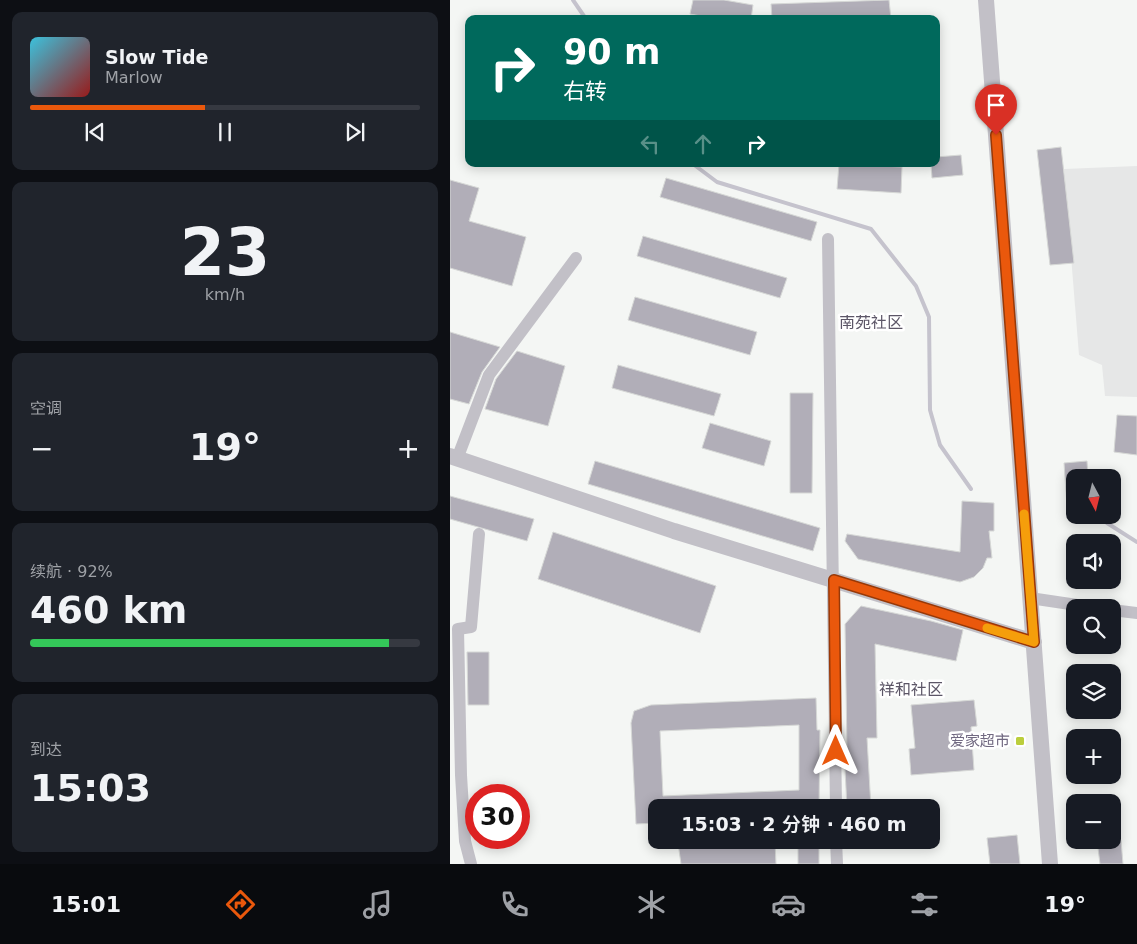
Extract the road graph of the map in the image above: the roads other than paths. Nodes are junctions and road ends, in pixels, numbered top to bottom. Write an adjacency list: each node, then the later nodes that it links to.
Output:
1 (986, 0): 7 (street)
2 (828, 239): 6 (street)
3 (576, 258): 4 (street)
4 (454, 458): 6 (street)
5 (479, 534): 14 (street)
6 (834, 580): 11 (street); 12 (street)
7 (1030, 598): 8 (street); 11 (street)
8 (1066, 603)
9 (1121, 611): 10 (street)
10 (1137, 613)
11 (1034, 642): 16 (street)
12 (836, 799)
13 (836, 849): 15 (street)
14 (471, 864)
15 (836, 864)
16 (1050, 864)

